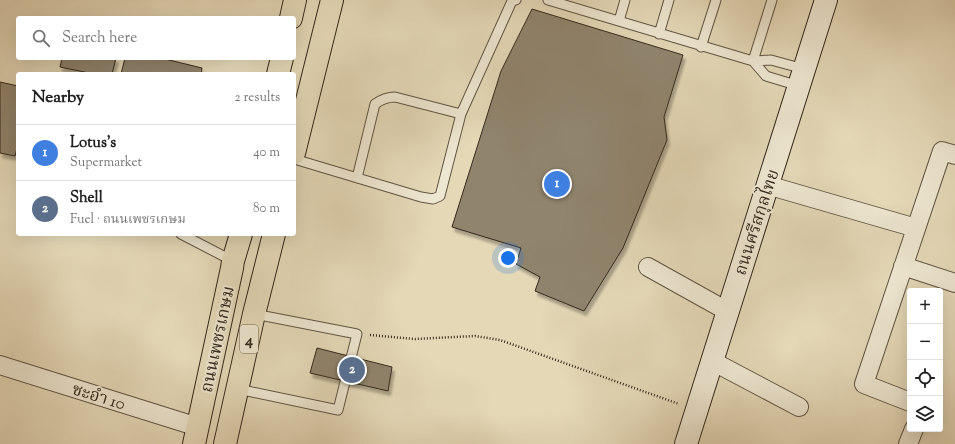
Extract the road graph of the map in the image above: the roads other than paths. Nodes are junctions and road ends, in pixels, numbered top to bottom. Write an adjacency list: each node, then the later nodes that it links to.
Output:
1 (295, 0): 12 (main road)
2 (332, 0): 21 (main road)
3 (516, 0): 20 (lane)
4 (548, 0): 11 (lane)
5 (581, 0): 11 (lane)
6 (625, 0): 13 (lane)
7 (669, 0): 14 (lane)
8 (716, 0): 15 (lane)
9 (772, 0): 17 (lane)
10 (826, 0): 19 (street, ถนนศรีสกุลไทย)
11 (578, 9): 13 (lane)
12 (291, 16)
13 (619, 21): 14 (lane)
14 (659, 34): 15 (lane)
15 (702, 47): 17 (lane)
16 (282, 60): 18 (main road)
17 (753, 62): 19 (lane); 19 (lane)
18 (278, 72)
19 (801, 78): 25 (street, ถนนศรีสกุลไทย)
20 (461, 114): 24 (lane); 24 (lane)
21 (296, 145)
22 (955, 155): 26 (street)
23 (296, 160): 24 (lane)
24 (356, 178)
25 (767, 185): 26 (street); 34 (street, ถนนศรีสกุลไทย)
26 (916, 228): 31 (street)
27 (185, 236): 30 (lane)
28 (240, 236): 30 (main road, ถนนเพชรเกษม / 4)
29 (274, 236): 35 (main road, ถนนเพชรเกษม / 4)
30 (233, 261): 42 (main road, ถนนเพชรเกษม / 4)
31 (903, 266): 33 (street); 39 (street)
32 (648, 267): 34 (street)
33 (955, 283)
34 (727, 311): 36 (street, ถนนศรีสกุลไทย)
35 (254, 314): 38 (main road, ถนนเพชรเกษม / 4); 38 (lane)
36 (712, 360): 40 (street); 44 (street, ถนนศรีสกุลไทย)
37 (0, 365): 42 (street, ชะอำ 10)
38 (238, 389): 43 (main road, ถนนเพชรเกษม / 4)
39 (907, 401)
40 (799, 407)
41 (913, 432): 45 (street)
42 (196, 435)
43 (225, 444)
44 (686, 444)
45 (908, 444)

